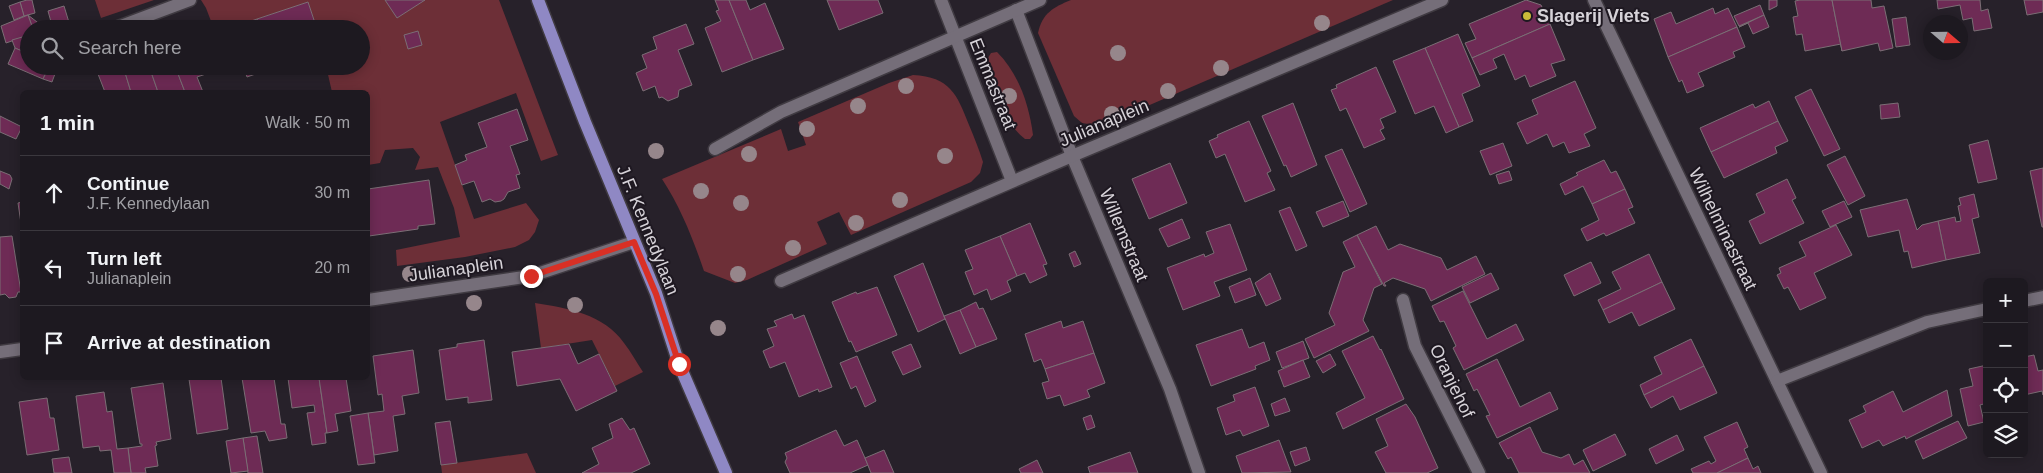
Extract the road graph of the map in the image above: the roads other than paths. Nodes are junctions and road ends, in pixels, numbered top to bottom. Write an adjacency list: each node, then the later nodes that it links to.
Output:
1 (190, 0): 8 (street)
2 (538, 0): 13 (main road, J.F. Kennedylaan)
3 (941, 0): 9 (street, Emmastraat)
4 (1040, 0): 7 (street)
5 (1442, 0): 11 (street, Julianaplein)
6 (1594, 0): 22 (street, Wilhelminastraat)
7 (1016, 10): 9 (street); 11 (street, Willemstraat)
8 (137, 20)
9 (955, 37): 10 (street); 12 (street, Emmastraat)
10 (715, 149)
11 (1072, 156): 12 (street, Julianaplein); 24 (street, Willemstraat)
12 (1012, 181): 14 (street, Julianaplein)
13 (634, 242): 16 (street, Julianaplein); 23 (main road, J.F. Kennedylaan)
14 (781, 281)
15 (2043, 297): 18 (street)
16 (370, 300)
17 (1404, 300): 25 (street, Oranjehof)
18 (2028, 300)
19 (1983, 310): 22 (street)
20 (20, 349): 21 (street)
21 (0, 352)
22 (1777, 381): 26 (street, Wilhelminastraat)
23 (726, 473)
24 (1199, 473)
25 (1479, 473)
26 (1821, 473)

